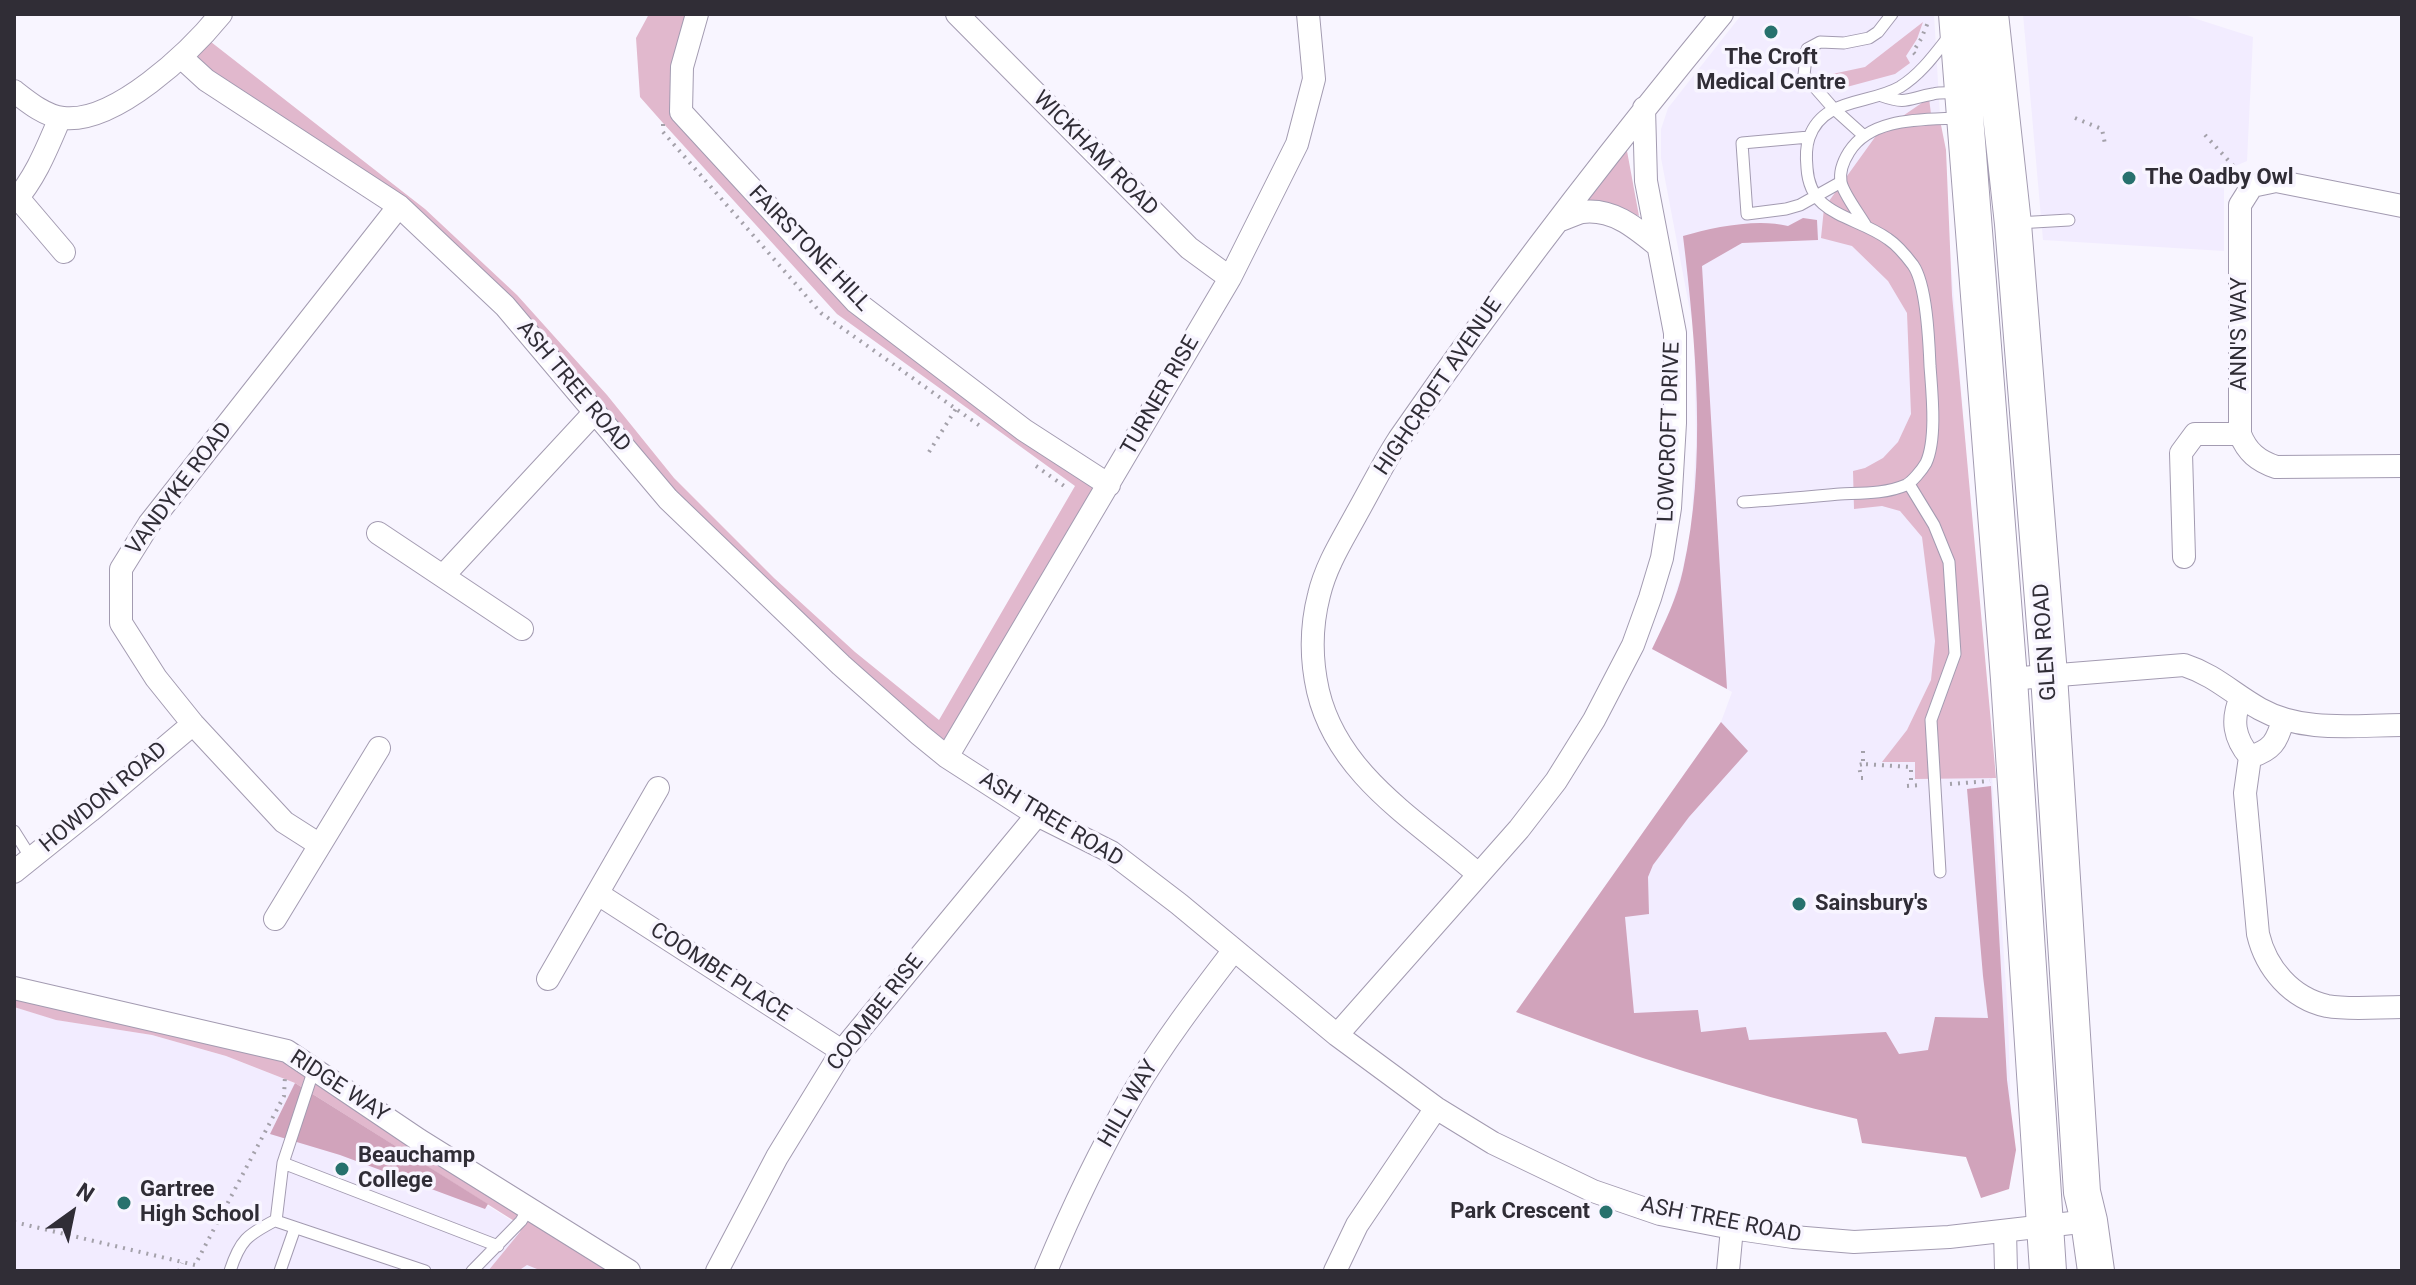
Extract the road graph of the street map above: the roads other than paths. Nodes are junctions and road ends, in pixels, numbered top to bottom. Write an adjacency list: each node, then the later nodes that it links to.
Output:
1 (221, 14): 8 (street)
2 (697, 14): 33 (street, FAIRSTONE HILL)
3 (1308, 14): 28 (street, TURNER RISE)
4 (1722, 14): 12 (street, HIGHCROFT AVENUE)
5 (1892, 14): 13 (lane)
6 (965, 17): 28 (street, WICKHAM ROAD)
7 (1968, 18): 10 (lane); 11 (highway, GLEN ROAD)
8 (182, 58): 14 (street); 20 (street, ASH TREE ROAD)
9 (14, 91): 14 (street)
10 (1882, 96): 11 (lane); 13 (lane)
11 (1980, 104): 15 (lane); 24 (highway, GLEN ROAD); 40 (highway, GLEN ROAD)
12 (1644, 108): 23 (street, HIGHCROFT AVENUE); 26 (street, LOWCROFT DRIVE)
13 (1833, 108): 15 (lane); 16 (lane)
14 (60, 118): 19 (street)
15 (1863, 135): 17 (lane)
16 (1809, 137): 18 (lane); 18 (lane)
17 (1841, 182): 18 (lane); 25 (lane)
18 (1815, 197): 25 (lane)
19 (16, 200): 27 (street)
20 (399, 206): 29 (street, ASH TREE ROAD); 43 (street, VANDYKE ROAD)
21 (2402, 206): 30 (street, ANN'S WAY)
22 (2069, 220): 24 (lane)
23 (1556, 222): 26 (street); 54 (street, HIGHCROFT AVENUE)
24 (2013, 224): 39 (highway, GLEN ROAD)
25 (1866, 226): 32 (lane)
26 (1658, 246): 54 (street, LOWCROFT DRIVE)
27 (64, 252)
28 (1230, 278): 33 (street, TURNER RISE)
29 (594, 413): 37 (street); 46 (street, ASH TREE ROAD)
30 (2240, 434): 31 (street); 36 (street)
31 (2402, 466)
32 (1909, 484): 34 (lane); 53 (lane)
33 (1109, 485): 46 (street, TURNER RISE)
34 (1743, 502)
35 (378, 533): 37 (street)
36 (2184, 557)
37 (443, 576): 38 (street)
38 (522, 629)
39 (2049, 675): 40 (street); 41 (street); 68 (highway, GLEN ROAD)
40 (2009, 679): 69 (highway, GLEN ROAD)
41 (2241, 697): 42 (street); 47 (street)
42 (2283, 720): 44 (street); 47 (street)
43 (193, 724): 51 (street, VANDYKE ROAD); 52 (street, HOWDON ROAD)
44 (2402, 725)
45 (379, 748): 51 (street)
46 (947, 757): 49 (street, ASH TREE ROAD)
47 (2250, 757): 60 (street)
48 (658, 788): 55 (street)
49 (1037, 815): 57 (street, ASH TREE ROAD); 62 (street, COOMBE RISE)
50 (14, 831): 52 (lane)
51 (320, 845): 56 (street)
52 (23, 865)
53 (1940, 872)
54 (1478, 874): 61 (street, LOWCROFT DRIVE)
55 (598, 894): 58 (street); 62 (street, COOMBE PLACE)
56 (275, 919)
57 (1234, 950): 61 (street, ASH TREE ROAD); 80 (street, HILL WAY)
58 (548, 979)
59 (14, 988): 63 (street, RIDGE WAY)
60 (2402, 1007)
61 (1337, 1035): 64 (street, ASH TREE ROAD)
62 (842, 1051): 79 (street, COOMBE RISE)
63 (314, 1069): 65 (lane); 66 (street, RIDGE WAY)
64 (1436, 1108): 71 (street, ASH TREE ROAD); 81 (street)
65 (283, 1163): 67 (lane); 73 (lane)
66 (529, 1208): 73 (lane); 78 (street, RIDGE WAY)
67 (276, 1220): 70 (lane); 74 (lane)
68 (2089, 1221): 69 (street, ASH TREE ROAD); 85 (highway, GLEN ROAD)
69 (2045, 1226): 72 (street, ASH TREE ROAD); 84 (highway, GLEN ROAD)
70 (295, 1228): 75 (lane); 76 (lane)
71 (1732, 1228): 72 (street, ASH TREE ROAD); 82 (street)
72 (2005, 1231): 83 (street)
73 (498, 1246): 77 (lane)
74 (230, 1271)
75 (280, 1271)
76 (425, 1271)
77 (472, 1271)
78 (629, 1271)
79 (717, 1271)
80 (1046, 1271)
81 (1335, 1271)
82 (1728, 1271)
83 (2006, 1271)
84 (2048, 1271)
85 (2096, 1271)

